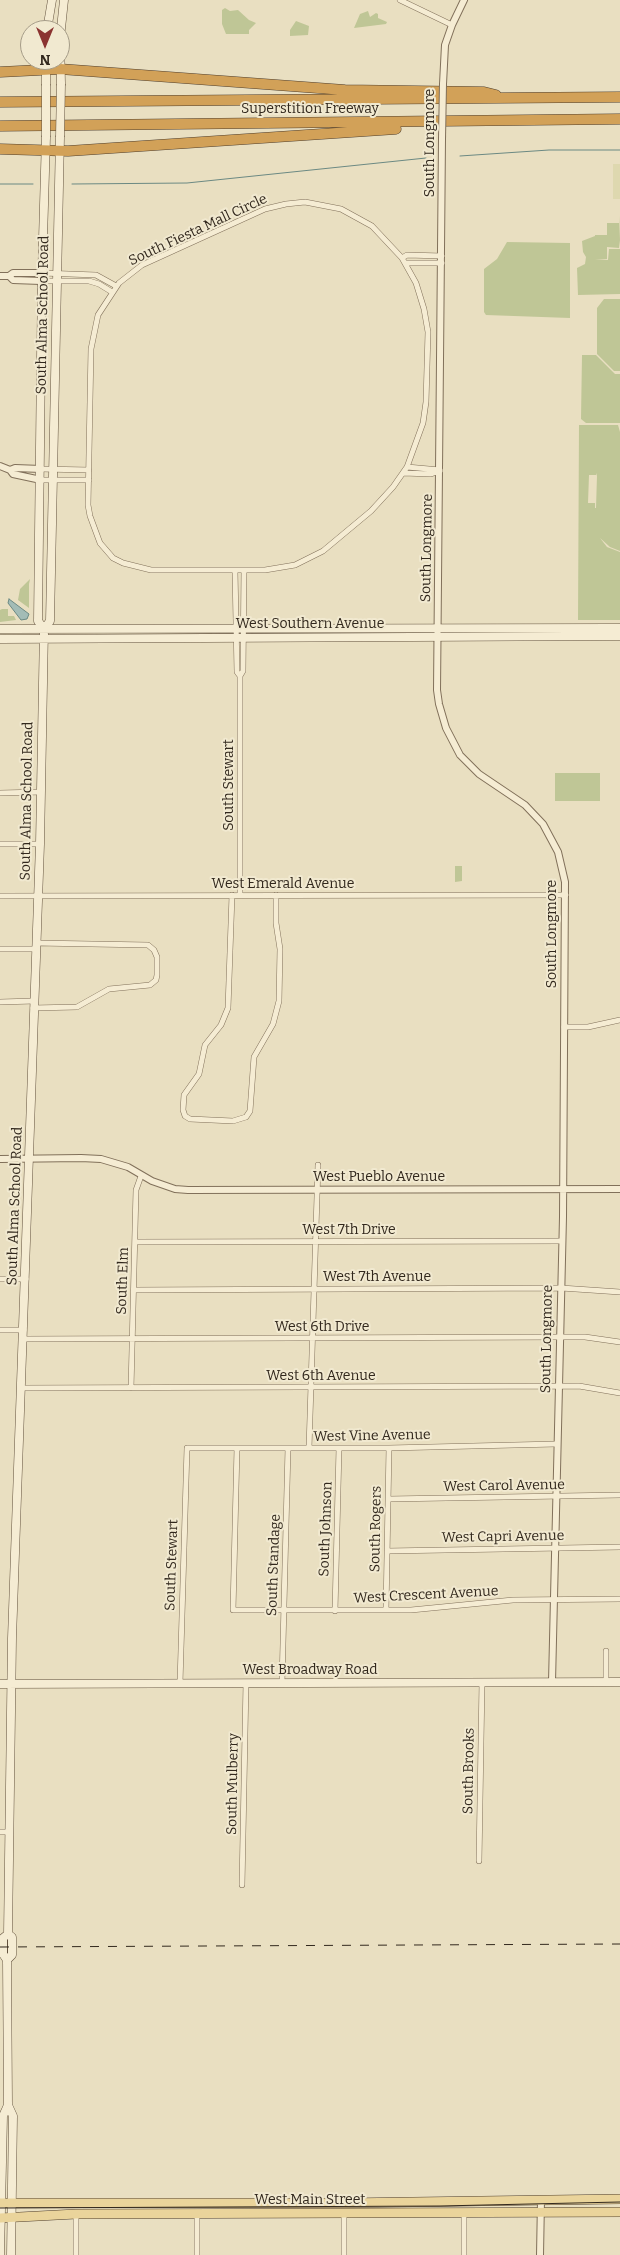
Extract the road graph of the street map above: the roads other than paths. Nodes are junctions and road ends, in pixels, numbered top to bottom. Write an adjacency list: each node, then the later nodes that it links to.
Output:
1 (52, 0): 5 (main road)
2 (64, 0): 6 (main road, South Alma School Road)
3 (400, 0): 7 (street)
4 (464, 0): 7 (street, South Longmore)
5 (49, 20)
6 (62, 20)
7 (452, 25): 22 (street, South Longmore, bridge)
8 (20, 69): 12 (highway)
9 (45, 70): 20 (main road, South Alma School Road, bridge)
10 (60, 70): 21 (main road, South Alma School Road, bridge)
11 (70, 70): 14 (highway)
12 (0, 72)
13 (620, 97): 14 (highway, Superstition Freeway)
14 (506, 99): 15 (highway, Superstition Freeway)
15 (0, 102)
16 (620, 119): 17 (highway, Superstition Freeway)
17 (501, 122): 18 (highway, Superstition Freeway); 21 (highway)
18 (0, 126)
19 (0, 149): 20 (highway)
20 (44, 151): 21 (highway); 25 (main road, South Alma School Road)
21 (60, 151): 26 (main road, South Alma School Road)
22 (442, 259): 23 (street); 35 (street, South Longmore)
23 (403, 260): 27 (street, South Fiesta Mall Circle); 30 (street, South Fiesta Mall Circle)
24 (0, 276): 25 (street)
25 (42, 277): 26 (street); 31 (main road, South Alma School Road)
26 (56, 277): 27 (street); 28 (street); 33 (main road, South Alma School Road)
27 (116, 286): 28 (street, South Fiesta Mall Circle)
28 (112, 292): 34 (street, South Fiesta Mall Circle)
29 (0, 466): 32 (street)
30 (407, 467): 35 (street); 36 (street, South Fiesta Mall Circle)
31 (41, 469): 32 (street); 33 (street); 37 (main road, South Alma School Road)
32 (10, 470): 37 (street)
33 (52, 470): 34 (street); 38 (main road, South Alma School Road)
34 (89, 470): 39 (street, South Fiesta Mall Circle)
35 (440, 470): 36 (street); 46 (street, South Longmore)
36 (403, 473): 40 (street, South Fiesta Mall Circle)
37 (41, 480): 38 (street); 45 (main road, South Alma School Road)
38 (52, 480): 39 (street); 45 (main road, South Alma School Road)
39 (89, 480): 41 (street, South Fiesta Mall Circle)
40 (244, 570): 41 (street, South Fiesta Mall Circle); 47 (street, South Stewart)
41 (235, 571): 47 (street, South Stewart)
42 (562, 628): 43 (main road, West Southern Avenue); 46 (main road, West Southern Avenue); 48 (main road)
43 (620, 628)
44 (0, 629): 45 (main road, West Southern Avenue)
45 (44, 629): 47 (main road, West Southern Avenue); 51 (main road, South Alma School Road)
46 (438, 632): 47 (main road, West Southern Avenue); 48 (main road, West Southern Avenue); 59 (street, South Longmore)
47 (239, 633): 51 (main road, West Southern Avenue); 57 (street, South Stewart)
48 (515, 636): 49 (main road, West Southern Avenue)
49 (620, 636)
50 (0, 639): 51 (main road, West Southern Avenue)
51 (43, 639): 52 (main road, South Alma School Road)
52 (40, 792): 53 (street); 55 (main road, South Alma School Road)
53 (0, 793)
54 (0, 844): 55 (street)
55 (40, 844): 61 (main road, South Alma School Road)
56 (232, 895): 57 (street, West Emerald Avenue); 58 (street); 61 (street, West Emerald Avenue)
57 (240, 895): 58 (street, West Emerald Avenue)
58 (276, 895): 59 (street, West Emerald Avenue)
59 (566, 895): 67 (street, South Longmore)
60 (0, 896): 61 (street, West Emerald Avenue)
61 (38, 896): 62 (main road, South Alma School Road)
62 (36, 946): 63 (street); 65 (main road, South Alma School Road); 65 (street)
63 (0, 949)
64 (0, 1002): 65 (street)
65 (34, 1004): 68 (main road, South Alma School Road)
66 (620, 1020): 67 (street)
67 (564, 1026): 72 (street, South Longmore)
68 (29, 1158): 69 (street, West Pueblo Avenue); 71 (street, West Pueblo Avenue); 79 (main road, South Alma School Road)
69 (0, 1159)
70 (318, 1165): 74 (street)
71 (141, 1176): 74 (street, West Pueblo Avenue); 77 (street, South Elm)
72 (563, 1189): 73 (street, West Pueblo Avenue); 74 (street, West Pueblo Avenue); 76 (street, South Longmore)
73 (620, 1189)
74 (317, 1190): 75 (street)
75 (315, 1241): 76 (street, West 7th Drive); 77 (street, West 7th Drive); 81 (street)
76 (562, 1241): 80 (street, South Longmore)
77 (135, 1242): 82 (street, South Elm)
78 (0, 1279): 79 (street)
79 (26, 1279): 85 (main road, South Alma School Road)
80 (561, 1288): 81 (street, West 7th Avenue); 83 (street, West 7th Avenue); 86 (street, South Longmore)
81 (314, 1289): 82 (street, West 7th Avenue); 87 (street)
82 (134, 1290): 89 (street, South Elm)
83 (620, 1292)
84 (0, 1330): 85 (street)
85 (24, 1330): 88 (main road, South Alma School Road)
86 (560, 1337): 87 (street, West 6th Drive); 90 (street, West 6th Drive); 91 (street, South Longmore)
87 (312, 1338): 89 (street, West 6th Drive); 92 (street)
88 (24, 1339): 89 (street, West 6th Drive); 93 (main road, South Alma School Road)
89 (132, 1339): 94 (street, South Elm)
90 (620, 1342)
91 (560, 1386): 92 (street, West 6th Avenue); 95 (street, West 6th Avenue); 96 (street, South Longmore)
92 (311, 1387): 94 (street, West 6th Avenue); 100 (street)
93 (22, 1388): 94 (street, West 6th Avenue); 123 (main road, South Alma School Road)
94 (131, 1388)
95 (620, 1393)
96 (556, 1444): 102 (street, West Vine Avenue); 103 (street, South Longmore)
97 (187, 1448): 98 (street, West Vine Avenue); 119 (street, South Stewart)
98 (237, 1448): 99 (street, West Vine Avenue); 112 (street, West Crescent Avenue)
99 (288, 1448): 100 (street, West Vine Avenue); 112 (street, South Standage)
100 (308, 1448): 101 (street, West Vine Avenue)
101 (339, 1448): 102 (street, West Vine Avenue); 113 (street, South Johnson)
102 (389, 1448): 105 (street, South Rogers)
103 (556, 1496): 104 (street, West Carol Avenue); 105 (street, West Carol Avenue); 106 (street, South Longmore)
104 (620, 1496)
105 (389, 1499): 108 (street, South Rogers)
106 (555, 1547): 107 (street, West Capri Avenue); 108 (street, West Capri Avenue); 110 (street, South Longmore)
107 (620, 1547)
108 (386, 1551): 111 (street, South Rogers)
109 (620, 1598): 110 (street, West Crescent Avenue)
110 (554, 1600): 111 (street, West Crescent Avenue); 116 (street, South Longmore)
111 (386, 1610): 113 (street, West Crescent Avenue)
112 (284, 1611): 113 (street, West Crescent Avenue); 121 (street, South Standage)
113 (334, 1611)
114 (606, 1651): 117 (street)
115 (482, 1682): 116 (main road, West Broadway Road); 121 (main road, West Broadway Road); 126 (street, South Brooks)
116 (552, 1682): 117 (main road, West Broadway Road)
117 (606, 1682): 118 (main road, West Broadway Road)
118 (620, 1682)
119 (180, 1683): 120 (main road, West Broadway Road); 123 (main road, West Broadway Road)
120 (246, 1683): 121 (main road, West Broadway Road); 127 (street, South Mulberry)
121 (282, 1683)
122 (0, 1684): 123 (main road, West Broadway Road)
123 (11, 1684): 125 (main road, South Alma School Road)
124 (0, 1832): 125 (street)
125 (9, 1832): 128 (main road, South Alma School Road)
126 (479, 1861)
127 (242, 1885)
128 (8, 2105): 131 (main road, South Alma School Road); 132 (main road, South Alma School Road)
129 (620, 2199): 130 (main road, West Main Street)
130 (541, 2206): 131 (main road, West Main Street); 133 (main road, West Main Street); 135 (main road, West Main Street); 144 (street)
131 (12, 2210): 132 (main road, West Main Street); 132 (main road, West Main Street); 136 (main road, West Main Street); 139 (main road, South Alma School Road)
132 (1, 2211): 138 (main road, South Alma School Road)
133 (620, 2212)
134 (344, 2213): 135 (main road, West Main Street); 137 (main road, West Main Street); 142 (street)
135 (464, 2213): 143 (street)
136 (76, 2214): 137 (main road, West Main Street); 140 (street)
137 (197, 2214): 141 (street)
138 (0, 2255)
139 (11, 2255)
140 (76, 2255)
141 (197, 2255)
142 (344, 2255)
143 (464, 2255)
144 (540, 2255)

